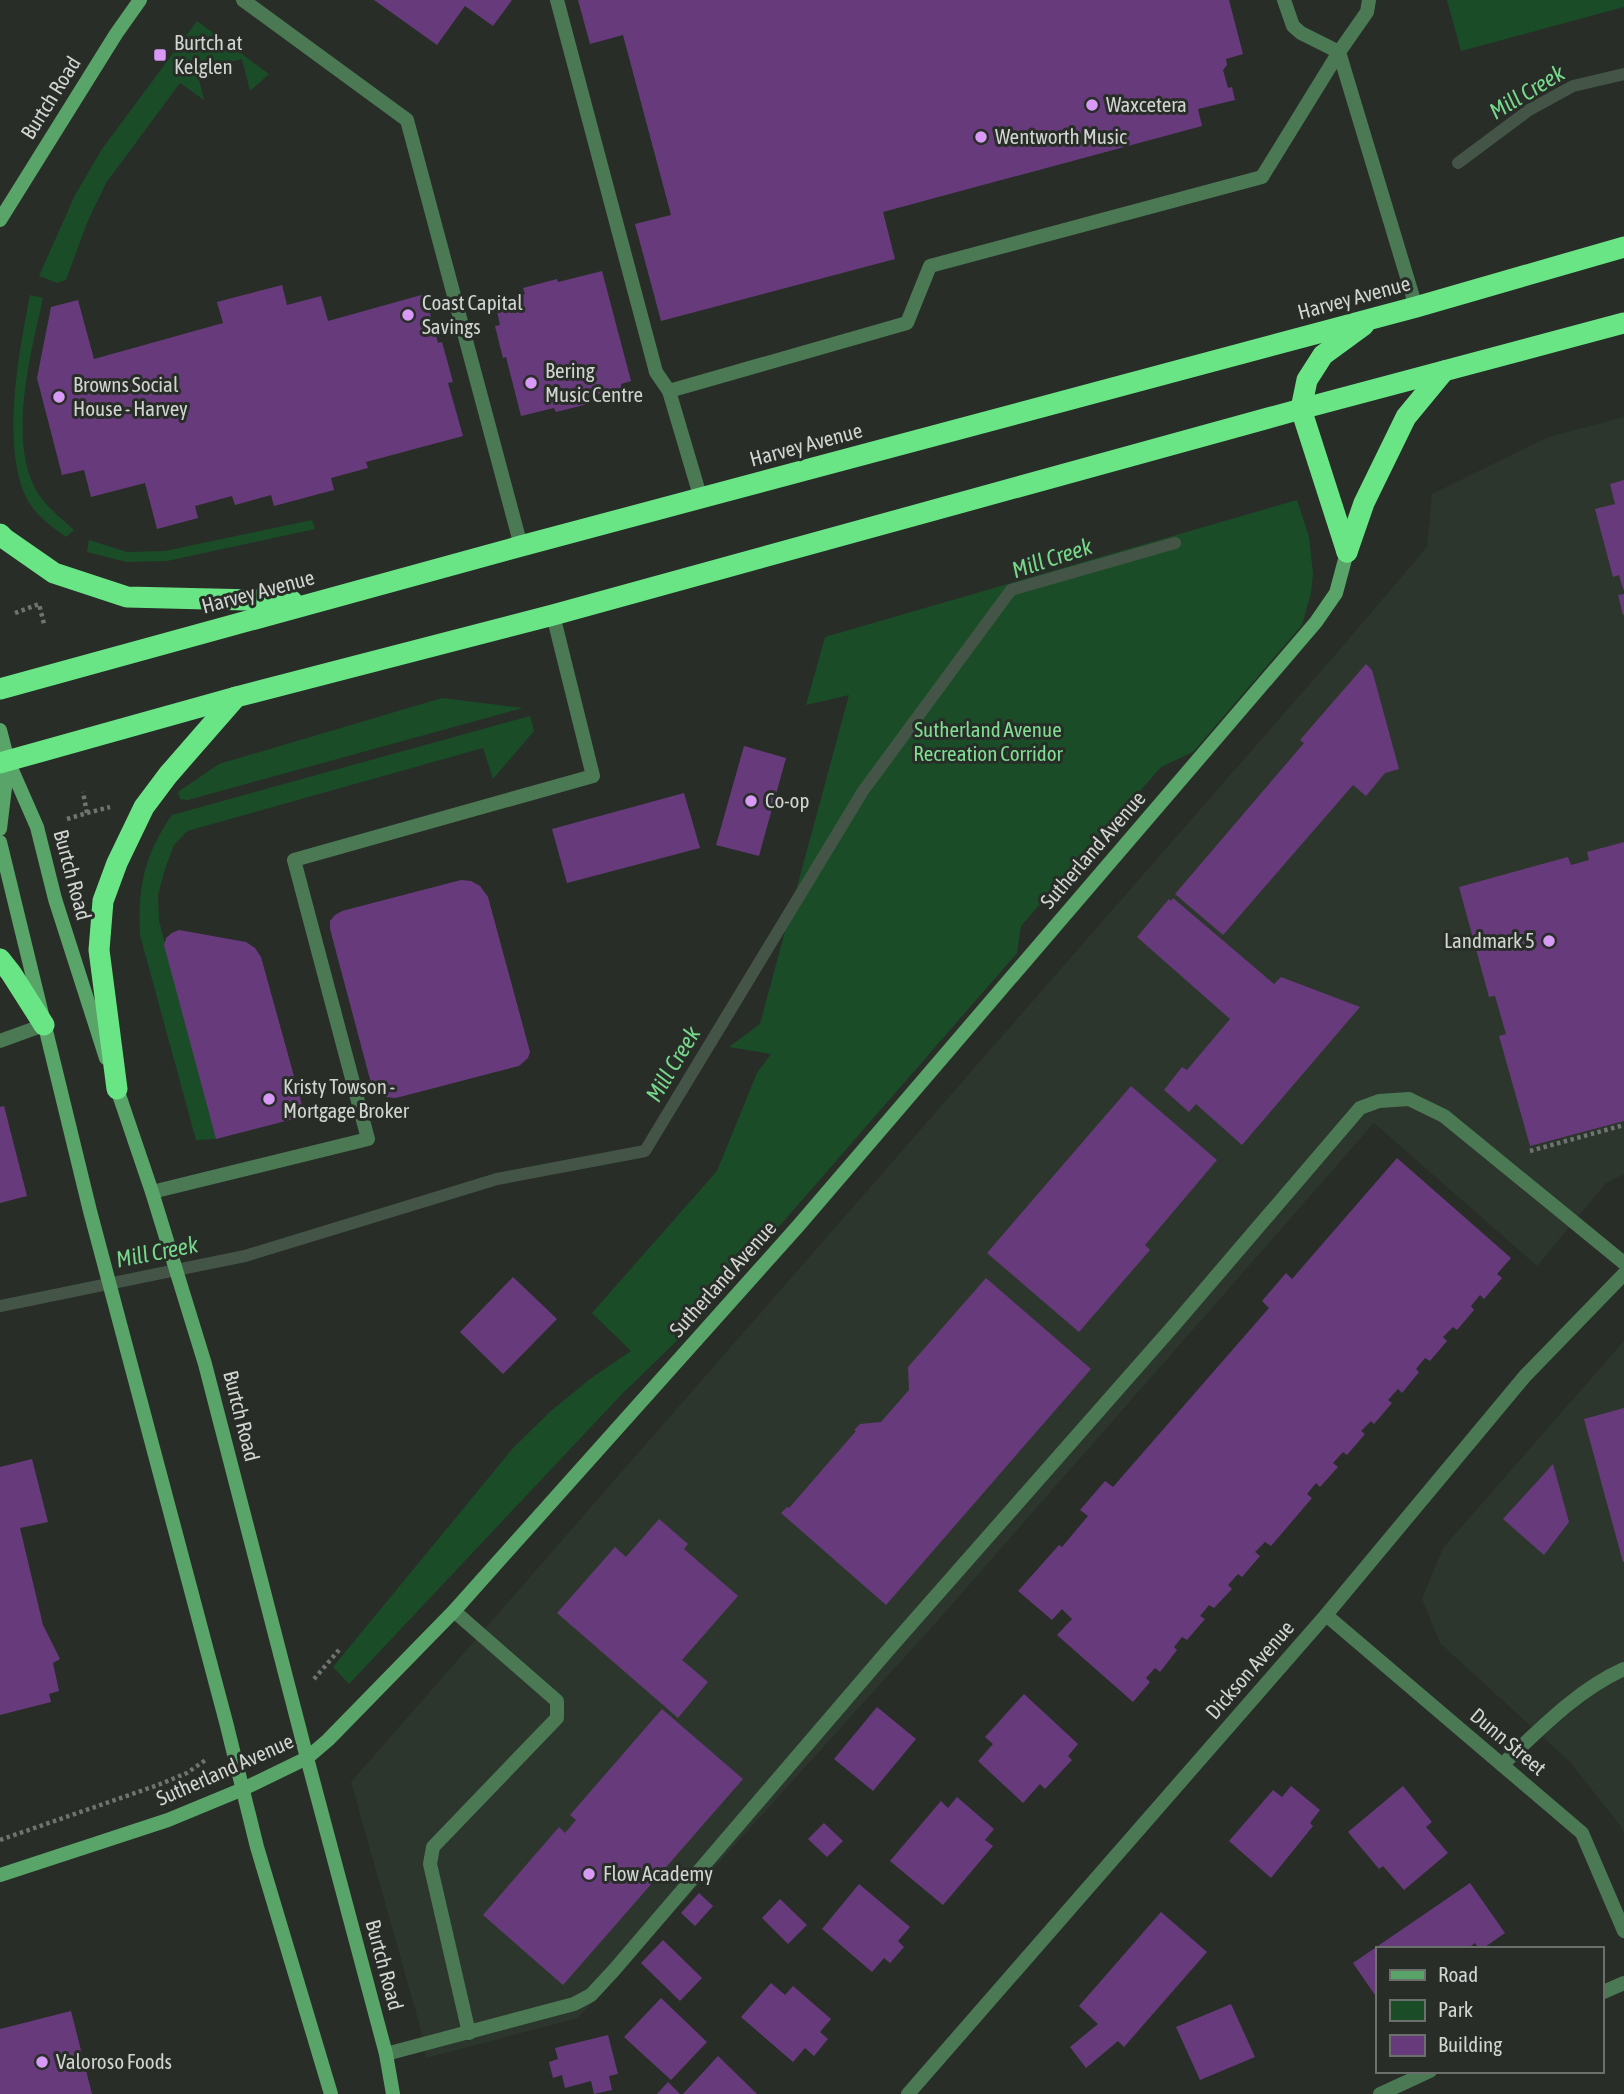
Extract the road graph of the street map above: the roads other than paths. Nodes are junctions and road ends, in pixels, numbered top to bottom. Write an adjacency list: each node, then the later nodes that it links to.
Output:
1 (139, 0): 7 (main road, Burtch Road)
2 (243, 0): 17 (street)
3 (557, 0): 13 (street)
4 (1284, 0): 6 (street)
5 (1370, 0): 6 (street)
6 (1339, 52): 9 (street); 13 (street)
7 (0, 220)
8 (1624, 247): 9 (highway, Harvey Avenue)
9 (1416, 307): 10 (highway, Harvey Avenue)
10 (1373, 318): 14 (highway); 15 (highway, Harvey Avenue)
11 (1624, 323): 12 (highway)
12 (1444, 371): 14 (highway); 18 (highway)
13 (669, 391): 15 (street)
14 (1301, 409): 18 (highway); 20 (highway)
15 (701, 499): 17 (highway, Harvey Avenue)
16 (0, 534): 19 (highway)
17 (521, 546): 19 (highway, Harvey Avenue)
18 (1347, 552): 34 (main road, Sutherland Avenue)
19 (315, 601): 21 (highway, Harvey Avenue)
20 (553, 615): 22 (highway); 31 (street)
21 (0, 689)
22 (236, 697): 24 (highway); 30 (highway)
23 (0, 730): 24 (main road, Burtch Road)
24 (4, 762): 25 (main road, Burtch Road); 30 (main road, Burtch Road)
25 (0, 829)
26 (0, 842): 28 (main road)
27 (0, 959): 28 (highway)
28 (44, 1026): 29 (street); 39 (main road)
29 (0, 1041)
30 (117, 1089): 31 (main road, Burtch Road)
31 (152, 1192): 37 (main road, Burtch Road)
32 (1624, 1263): 44 (street)
33 (1624, 1274): 35 (street, Dickson Avenue)
34 (454, 1611): 37 (main road, Sutherland Avenue); 44 (street)
35 (1326, 1615): 38 (street, Dunn Street); 49 (street, Dickson Avenue)
36 (1624, 1669): 38 (street)
37 (307, 1758): 39 (main road, Sutherland Avenue); 45 (main road, Burtch Road)
38 (1502, 1765): 41 (street, Dunn Street)
39 (243, 1789): 40 (main road, Sutherland Avenue); 47 (main road)
40 (0, 1875)
41 (1624, 1931)
42 (1624, 1983): 43 (street)
43 (1603, 1992)
44 (469, 2033): 45 (street)
45 (386, 2054): 48 (main road, Burtch Road)
46 (1426, 2073): 50 (street)
47 (331, 2094)
48 (393, 2094)
49 (908, 2094)
50 (1380, 2094)

